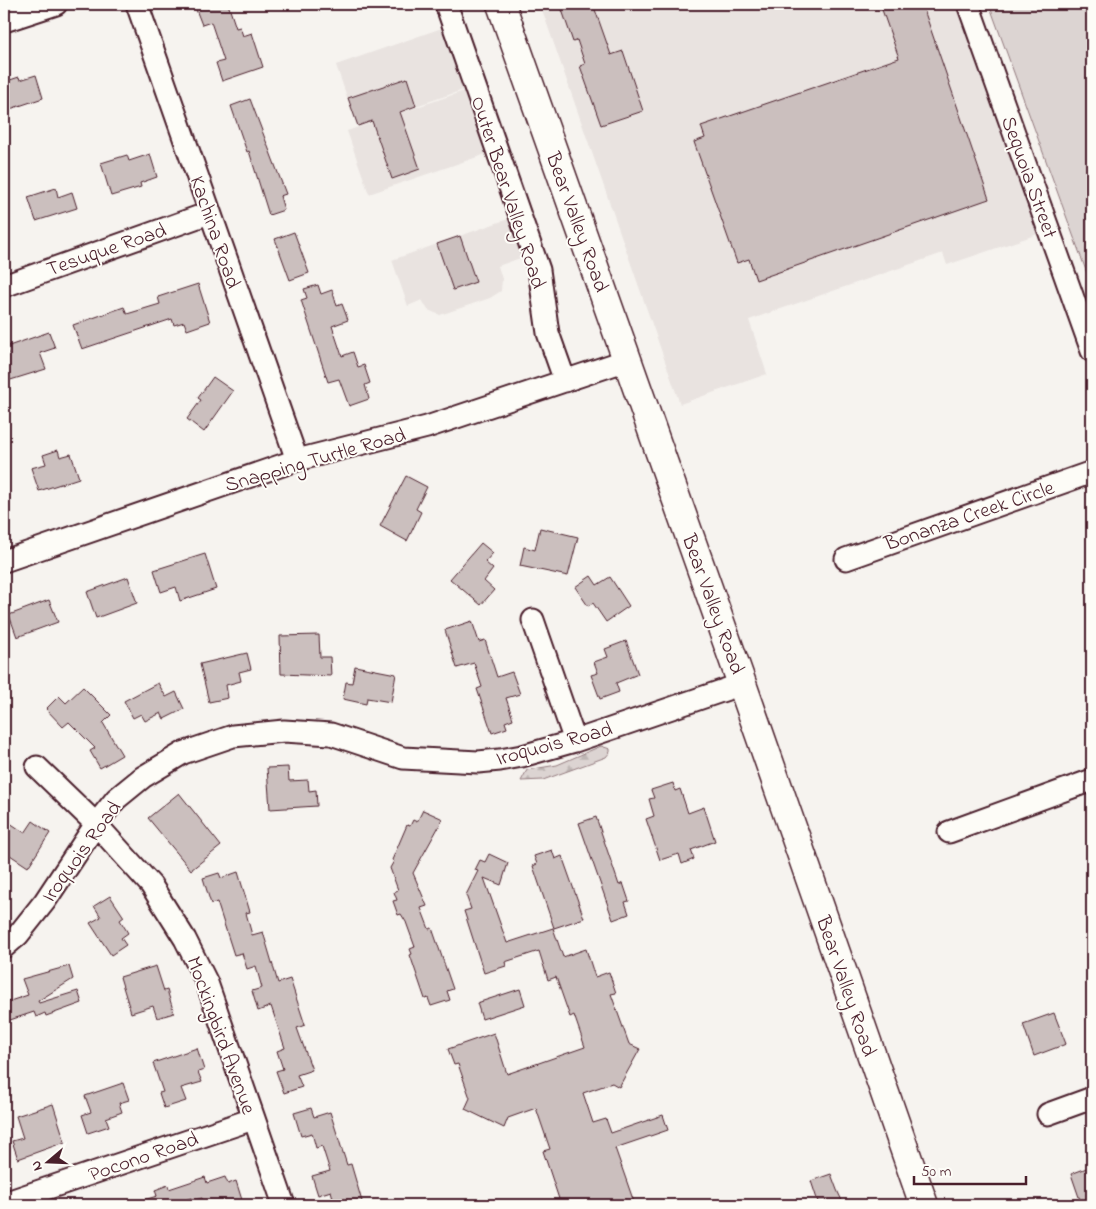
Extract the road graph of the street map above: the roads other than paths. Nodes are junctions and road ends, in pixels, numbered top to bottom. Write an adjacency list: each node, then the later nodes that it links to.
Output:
1 (56, 4): 6 (street)
2 (137, 4): 7 (street, Kachina Road)
3 (446, 4): 11 (street, Outer Bear Valley Road)
4 (501, 4): 10 (main road, Bear Valley Road)
5 (968, 4): 9 (street, Sequoia Street)
6 (4, 21)
7 (209, 213): 8 (street, Tesuque Road); 12 (street, Kachina Road)
8 (4, 286)
9 (1092, 351)
10 (627, 360): 11 (street, Snapping Turtle Road); 17 (main road, Bear Valley Road)
11 (565, 381): 12 (street, Snapping Turtle Road)
12 (297, 460): 15 (street, Snapping Turtle Road)
13 (1092, 472): 14 (street, Bonanza Creek Circle)
14 (846, 559)
15 (4, 561)
16 (533, 620): 18 (street)
17 (742, 684): 18 (street, Iroquois Road); 29 (main road, Bear Valley Road)
18 (575, 741): 21 (street, Iroquois Road)
19 (37, 767): 21 (street, Mockingbird Avenue)
20 (1092, 780): 22 (street)
21 (96, 824): 23 (street, Iroquois Road); 26 (street, Mockingbird Avenue)
22 (949, 832)
23 (4, 946)
24 (1092, 1098): 25 (street)
25 (1048, 1114)
26 (253, 1119): 27 (street, Pocono Road); 28 (street, Mockingbird Avenue)
27 (4, 1203)
28 (284, 1205)
29 (924, 1205)

